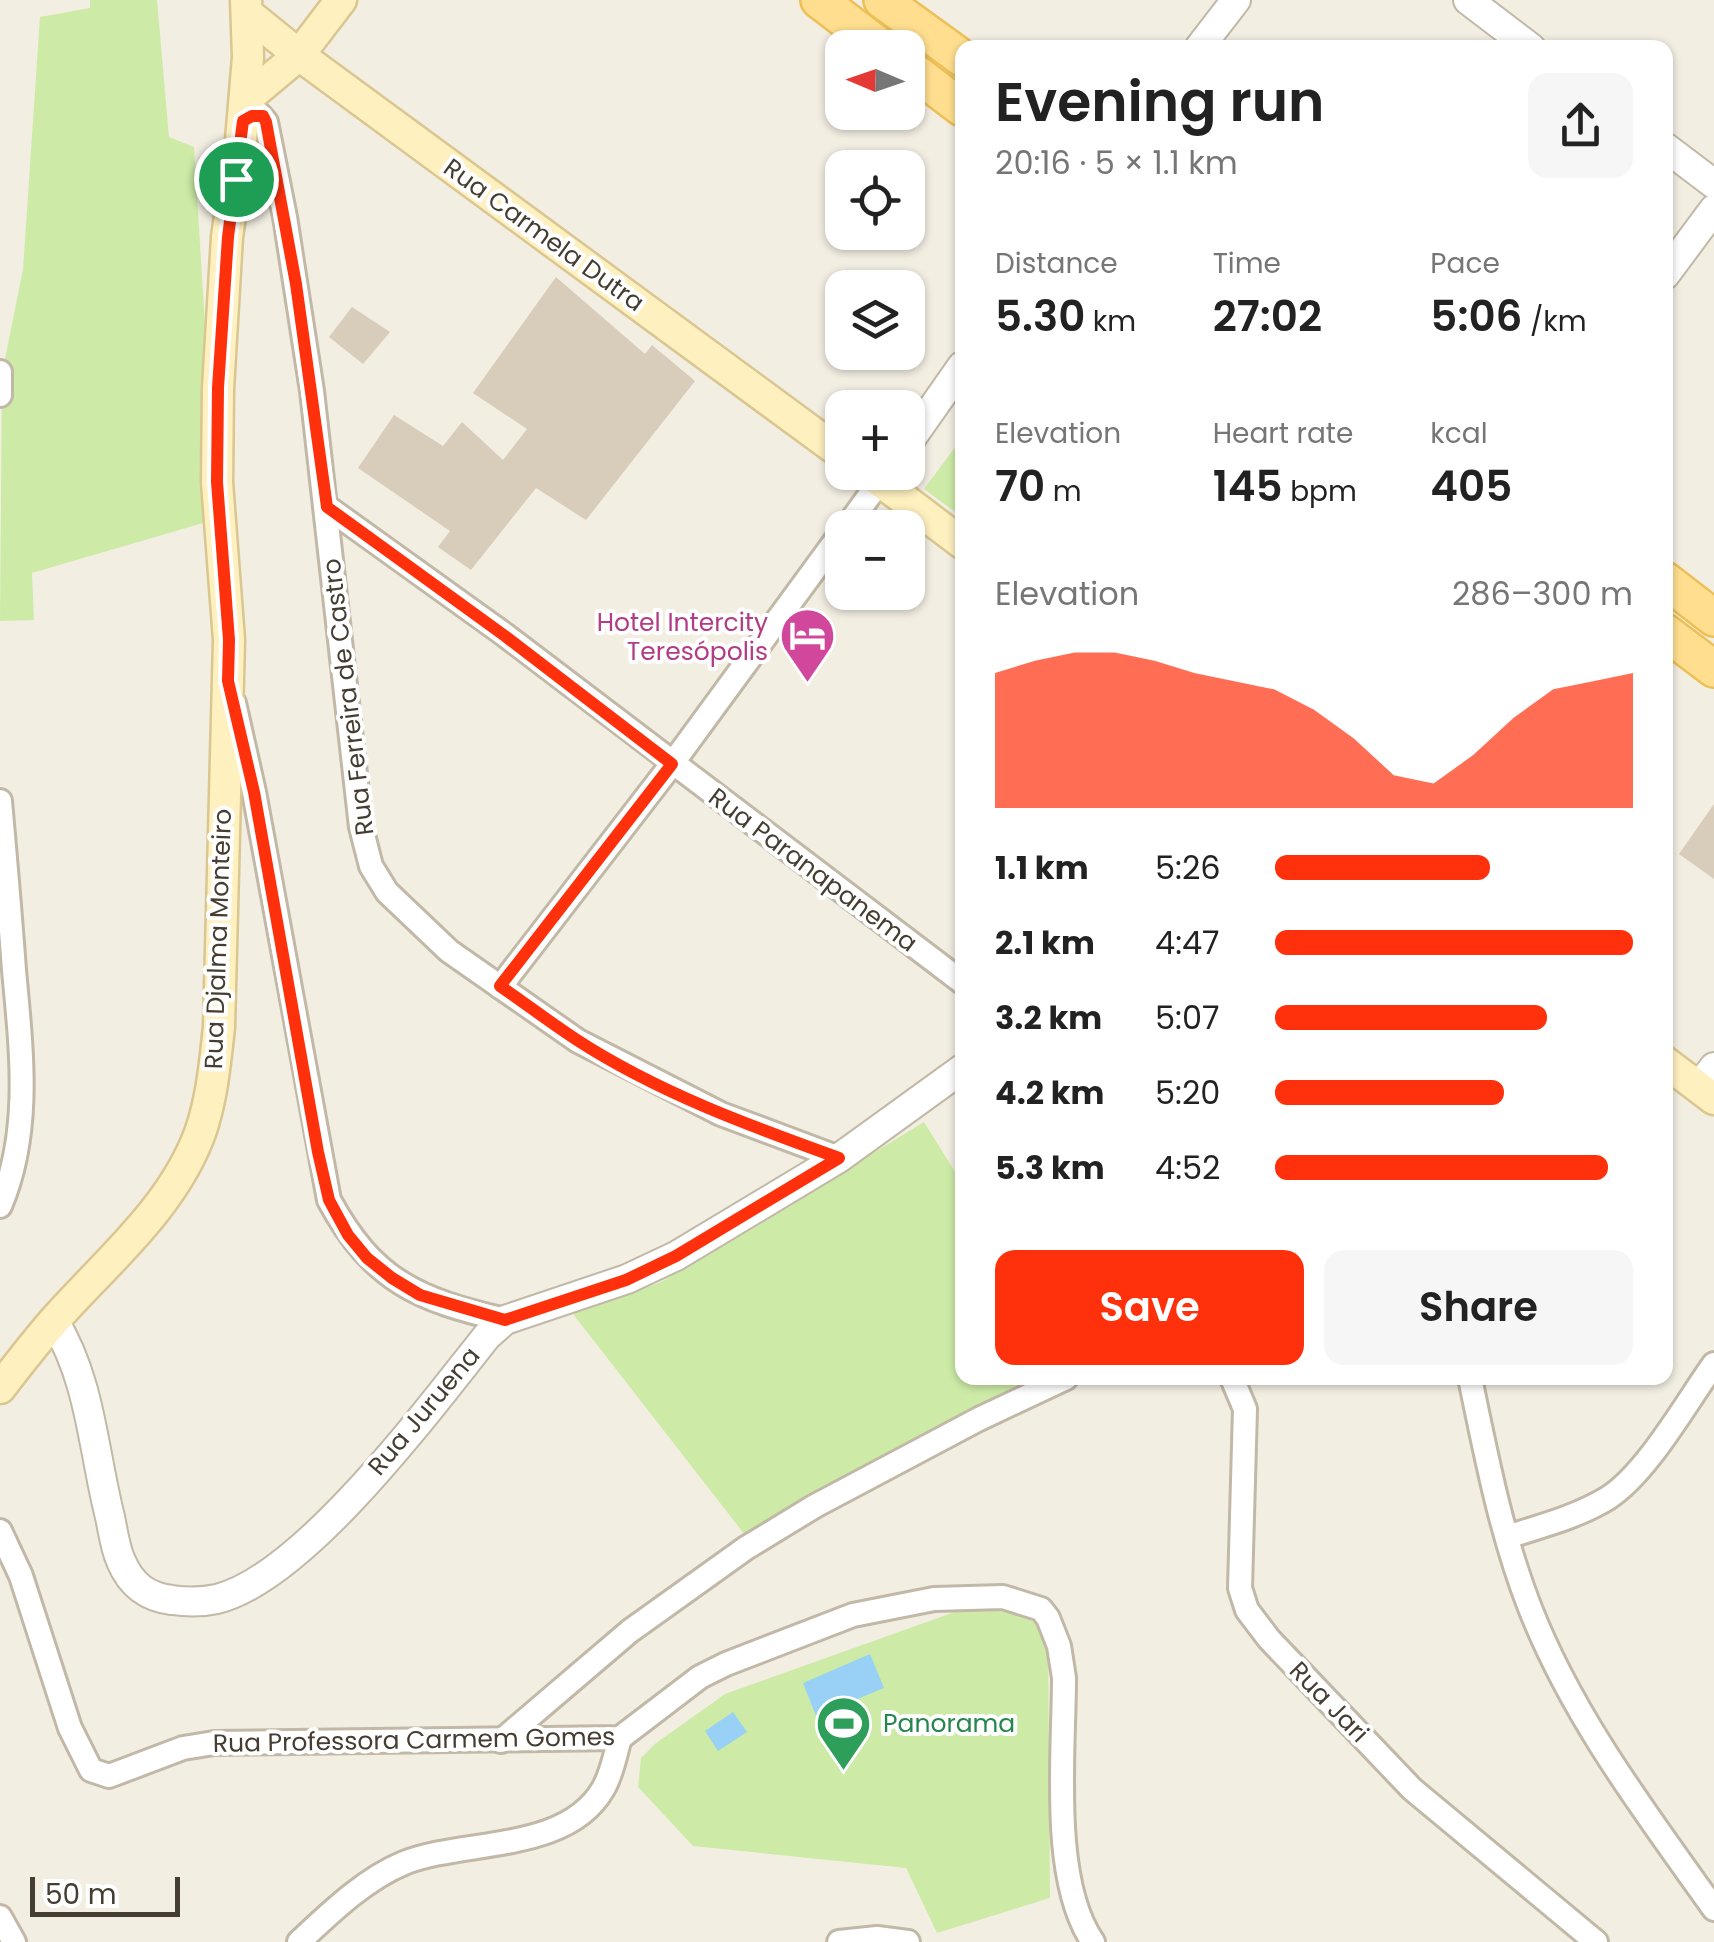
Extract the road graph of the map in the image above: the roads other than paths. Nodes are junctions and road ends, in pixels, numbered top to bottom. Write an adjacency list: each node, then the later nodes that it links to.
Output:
1 (341, 0): 11 (main road)
2 (819, 0): 7 (main road)
3 (882, 0): 10 (main road)
4 (1236, 0): 8 (street)
5 (1468, 0): 9 (street)
6 (246, 6): 11 (main road, Rua Carmela Dutra); 14 (main road, Rua Djalma Monteiro)
7 (858, 30)
8 (1205, 40)
9 (1520, 40)
10 (955, 53)
11 (299, 55): 14 (main road); 23 (main road, Rua Carmela Dutra)
12 (925, 79): 13 (main road)
13 (955, 103)
14 (244, 110): 25 (street, Rua Ferreira de Castro); 32 (main road, Rua Djalma Monteiro)
15 (1673, 153): 16 (street)
16 (1714, 184)
17 (1714, 209): 18 (street)
18 (1673, 263)
19 (0, 372): 21 (street)
20 (955, 376): 22 (street)
21 (0, 395)
22 (925, 419)
23 (825, 442)
24 (896, 490): 26 (main road)
25 (327, 507): 33 (street, Rua Paranapanema); 36 (street, Rua Ferreira de Castro)
26 (955, 537)
27 (825, 556): 33 (street)
28 (1673, 586): 29 (main road)
29 (1714, 618)
30 (1673, 638): 31 (main road)
31 (1714, 669)
32 (228, 681): 42 (street); 43 (main road, Rua Djalma Monteiro)
33 (672, 764): 35 (street, Rua Paranapanema); 36 (street)
34 (0, 802): 41 (street)
35 (955, 977)
36 (500, 986): 40 (street, Rua Ferreira de Castro)
37 (1673, 1066): 39 (main road)
38 (955, 1074): 40 (street, Rua Juruena)
39 (1709, 1084)
40 (839, 1158): 42 (street, Rua Juruena)
41 (0, 1206)
42 (505, 1320): 43 (street, Rua Juruena)
43 (54, 1321): 48 (main road, Rua Djalma Monteiro)
44 (1714, 1364): 50 (street)
45 (1051, 1385): 52 (street)
46 (1235, 1385): 60 (street, Rua Jari)
47 (1472, 1385): 50 (street)
48 (0, 1388)
49 (0, 1531): 52 (street, Rua Professora Carmem Gomes)
50 (1507, 1537): 53 (street)
51 (620, 1738): 52 (street, Rua Professora Carmem Gomes); 56 (street); 59 (street, Rua Professora Carmem Gomes)
52 (501, 1741)
53 (1714, 1909)
54 (0, 1917): 55 (street)
55 (14, 1942)
56 (299, 1942)
57 (839, 1942): 58 (street)
58 (908, 1942)
59 (1093, 1942)
60 (1596, 1942)

